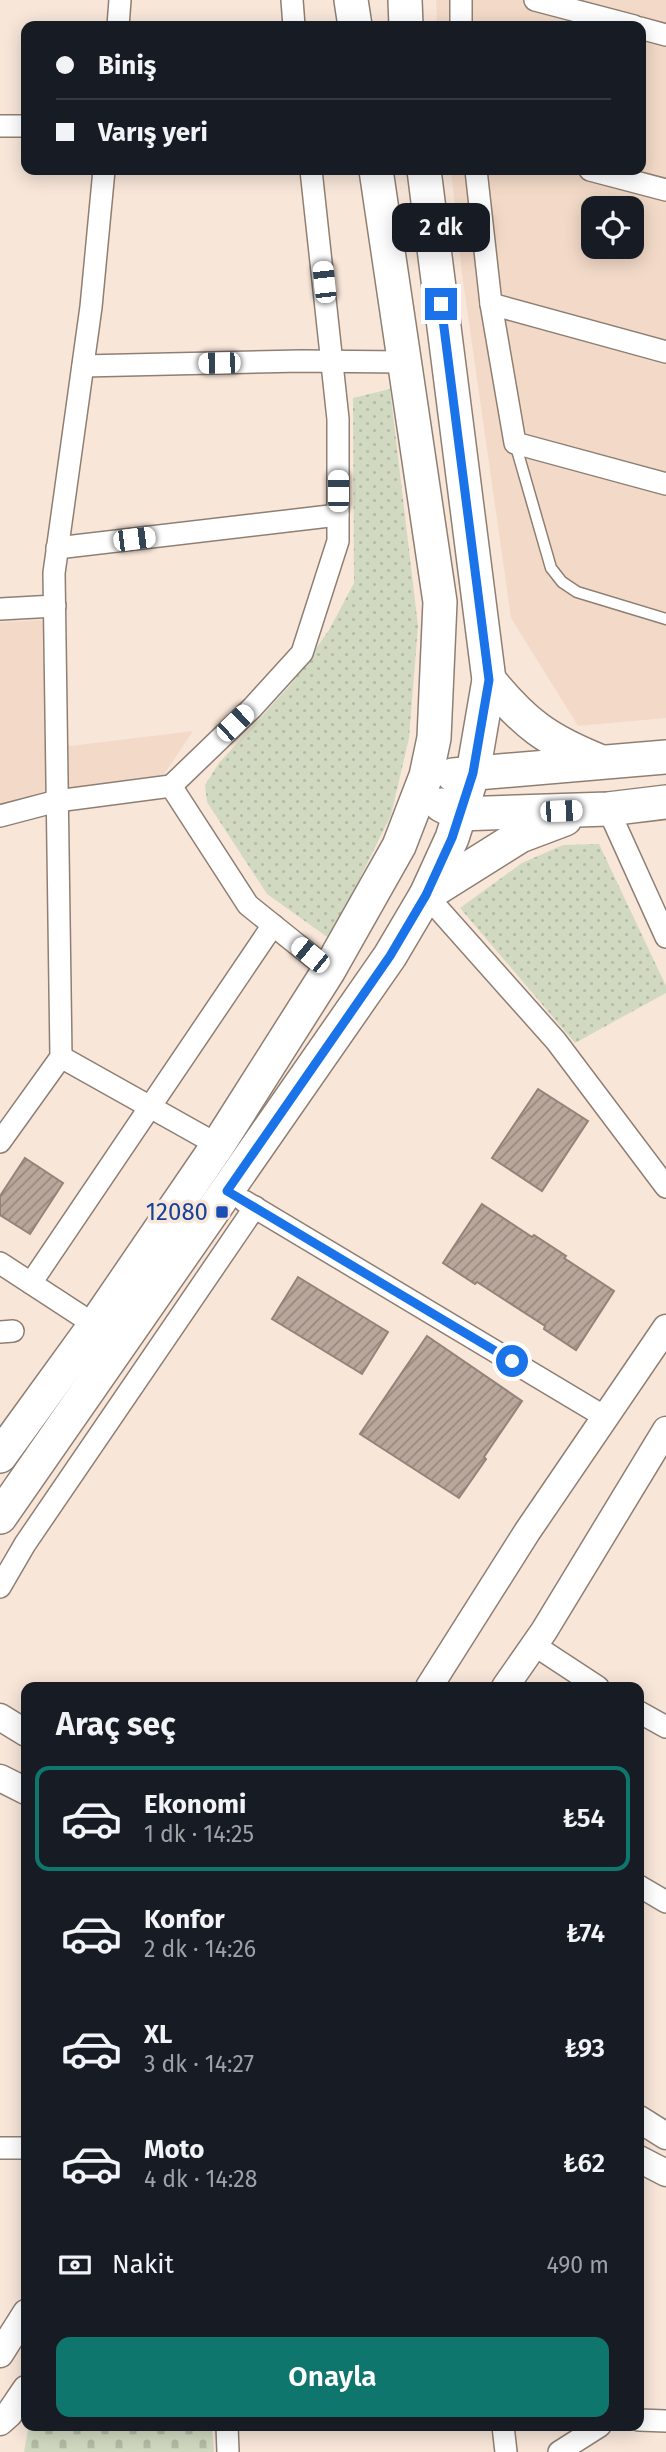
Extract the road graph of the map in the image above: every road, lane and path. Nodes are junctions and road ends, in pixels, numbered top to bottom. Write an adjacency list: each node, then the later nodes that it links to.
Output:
1 (120, 0): 7 (street)
2 (292, 0): 8 (street)
3 (351, 0): 9 (main road)
4 (405, 0): 10 (main road)
5 (461, 0): 11 (street)
6 (535, 0): 12 (street)
7 (118, 21)
8 (294, 21)
9 (354, 21)
10 (406, 21)
11 (461, 21)
12 (615, 21)
13 (646, 30): 14 (street)
14 (666, 35)
15 (0, 126): 16 (street)
16 (21, 126)
17 (104, 175): 28 (street)
18 (312, 175): 26 (street)
19 (377, 175): 27 (main road)
20 (425, 175): 36 (main road)
21 (477, 175): 24 (street)
22 (609, 175): 23 (street)
23 (666, 190)
24 (491, 304): 25 (street); 29 (street)
25 (666, 352)
26 (333, 362): 27 (street); 28 (street); 31 (street)
27 (404, 362): 40 (main road)
28 (83, 366): 32 (street)
29 (515, 443): 30 (street); 35 (lane)
30 (666, 484)
31 (338, 515): 32 (street); 41 (street)
32 (57, 548): 33 (street)
33 (55, 606): 34 (street); 42 (street)
34 (0, 609)
35 (666, 619)
36 (489, 680): 38 (main road); 39 (main road)
37 (666, 757): 38 (main road)
38 (605, 764): 39 (main road)
39 (473, 773): 40 (main road); 45 (main road)
40 (423, 785): 45 (main road); 50 (main road)
41 (171, 786): 42 (street); 48 (street)
42 (57, 801): 46 (street); 51 (street)
43 (666, 802): 44 (main road)
44 (597, 810): 45 (main road); 47 (main road); 49 (street)
45 (459, 814): 47 (main road)
46 (0, 816)
47 (426, 895): 55 (street); 56 (main road)
48 (273, 925): 50 (street); 52 (street)
49 (666, 937)
50 (329, 970): 54 (main road)
51 (61, 1057): 52 (street); 53 (street)
52 (151, 1108): 54 (street); 58 (street)
53 (0, 1142)
54 (218, 1145): 59 (main road)
55 (666, 1187)
56 (241, 1199): 61 (street); 65 (main road); 66 (street)
57 (0, 1263): 58 (street)
58 (31, 1283): 59 (street)
59 (96, 1325): 63 (main road)
60 (666, 1328): 61 (street)
61 (605, 1417): 68 (street)
62 (666, 1430): 64 (street)
63 (0, 1456)
64 (659, 1458): 67 (street)
65 (0, 1517)
66 (0, 1587)
67 (534, 1645): 69 (street); 70 (street)
68 (432, 1682)
69 (508, 1682)
70 (590, 1682)
71 (644, 1715): 73 (street)
72 (0, 1717): 74 (street)
73 (666, 1727)
74 (21, 1730)
75 (0, 1779): 76 (street)
76 (21, 1789)
77 (644, 1889): 78 (street)
78 (666, 1902)
79 (644, 2122): 80 (street)
80 (666, 2136)
81 (0, 2148): 82 (street)
82 (21, 2148)
83 (644, 2162): 84 (street)
84 (666, 2174)
85 (21, 2321): 86 (street)
86 (0, 2354)
87 (21, 2396): 89 (street)
88 (644, 2420): 90 (street)
89 (3, 2421)
90 (666, 2421)
91 (227, 2431): 94 (street)
92 (504, 2431): 95 (street)
93 (592, 2431): 96 (street)
94 (228, 2452)
95 (506, 2452)
96 (559, 2452)

